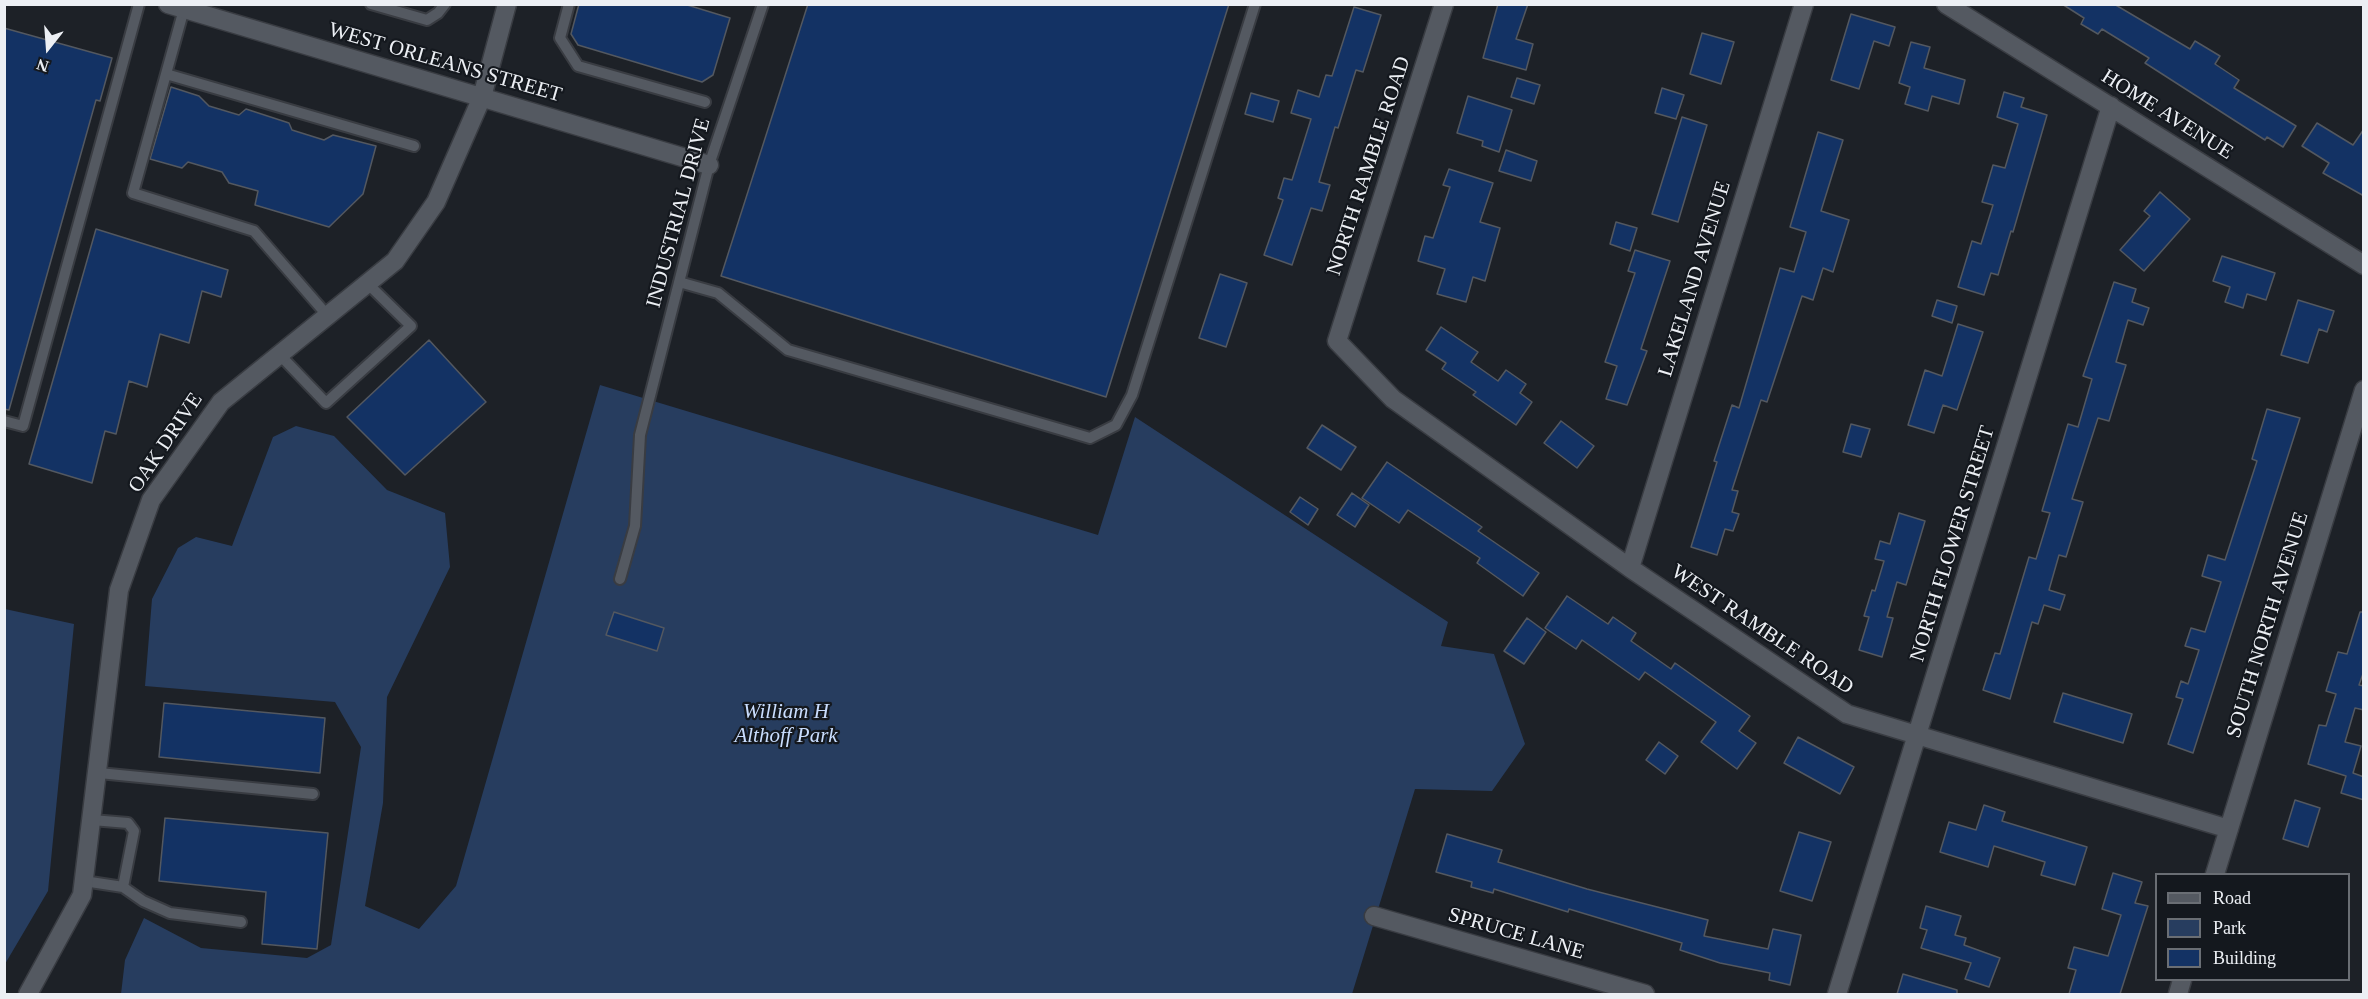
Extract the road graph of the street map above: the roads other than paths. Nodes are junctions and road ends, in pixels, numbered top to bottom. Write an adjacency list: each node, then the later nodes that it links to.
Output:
1 (139, 4): 25 (lane)
2 (371, 4): 3 (lane)
3 (446, 4)
4 (507, 4): 13 (street, OAK DRIVE)
5 (569, 4): 14 (lane)
6 (763, 4): 17 (lane, INDUSTRIAL DRIVE)
7 (1255, 4): 19 (lane)
8 (1444, 4): 22 (street, NORTH RAMBLE ROAD)
9 (1804, 4): 26 (street, LAKELAND AVENUE)
10 (1946, 4): 15 (street, HOME AVENUE)
11 (176, 7): 12 (lane); 13 (street, WEST ORLEANS STREET)
12 (166, 74): 16 (lane); 21 (lane)
13 (482, 97): 17 (street, WEST ORLEANS STREET); 20 (street, OAK DRIVE)
14 (705, 102)
15 (2111, 106): 18 (street, HOME AVENUE); 28 (street, NORTH FLOWER STREET)
16 (414, 146)
17 (709, 165): 19 (lane, INDUSTRIAL DRIVE)
18 (2364, 265)
19 (679, 282): 27 (lane, INDUSTRIAL DRIVE)
20 (367, 283): 21 (street, OAK DRIVE); 23 (lane)
21 (327, 315): 23 (street, OAK DRIVE)
22 (1337, 341): 26 (street, WEST RAMBLE ROAD)
23 (279, 354): 29 (street, OAK DRIVE)
24 (2364, 390): 32 (street, SOUTH NORTH AVENUE)
25 (4, 421)
26 (1630, 568): 28 (street, WEST RAMBLE ROAD)
27 (620, 579)
28 (1918, 736): 32 (street, WEST RAMBLE ROAD); 40 (street, NORTH FLOWER STREET)
29 (99, 773): 30 (lane); 31 (street, OAK DRIVE)
30 (313, 794)
31 (92, 820): 34 (street, OAK DRIVE); 35 (lane)
32 (2229, 829): 33 (street, SOUTH NORTH AVENUE)
33 (2214, 873)
34 (84, 881): 35 (lane); 38 (street, OAK DRIVE)
35 (123, 887): 37 (lane)
36 (1374, 916): 39 (street, SPRUCE LANE)
37 (241, 922)
38 (28, 994)
39 (1646, 994)
40 (1837, 994)

